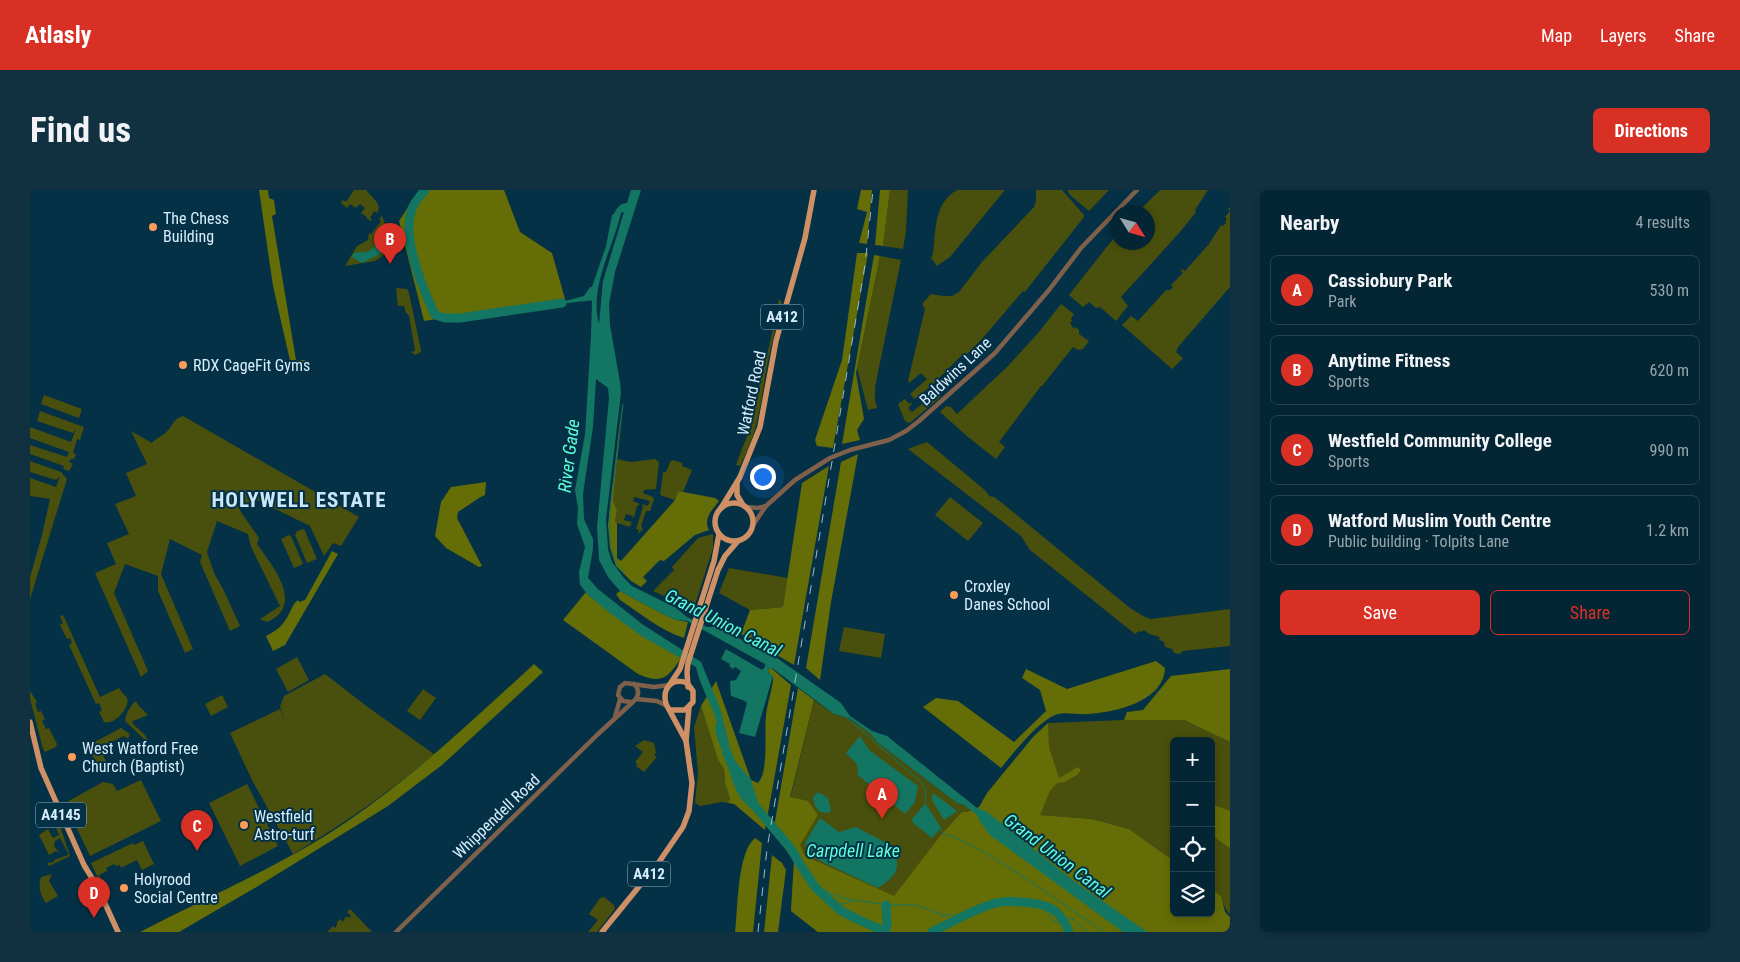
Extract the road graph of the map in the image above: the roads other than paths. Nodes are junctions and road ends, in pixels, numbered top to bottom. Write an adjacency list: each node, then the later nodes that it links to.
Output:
1 (814, 190): 3 (main road, Watford Road / A412)
2 (1137, 190): 5 (street, Baldwins Lane)
3 (737, 483): 4 (main road); 6 (main road, Watford Road / A412)
4 (745, 506): 5 (street); 6 (main road); 7 (main road)
5 (766, 506): 7 (street, Baldwins Lane)
6 (721, 508): 8 (main road, A412)
7 (753, 525): 9 (main road, A412)
8 (720, 534): 9 (main road); 10 (main road, A412)
9 (738, 541): 10 (main road, A412)
10 (689, 651): 11 (main road, A412)
11 (685, 661): 13 (main road, A412); 14 (main road, A412)
12 (634, 684): 13 (street); 15 (street); 16 (street)
13 (670, 685): 14 (main road); 18 (main road)
14 (688, 687): 17 (main road)
15 (620, 698): 16 (street); 19 (street, Whippendell Road)
16 (635, 700): 18 (street); 19 (street, Whippendell Road)
17 (689, 707): 18 (main road); 21 (main road, A412)
18 (669, 708): 21 (main road, A412)
19 (614, 718): 23 (street, Whippendell Road)
20 (30, 722): 22 (main road, A4145)
21 (686, 741): 24 (main road, A412)
22 (118, 932)
23 (396, 932)
24 (602, 932)

